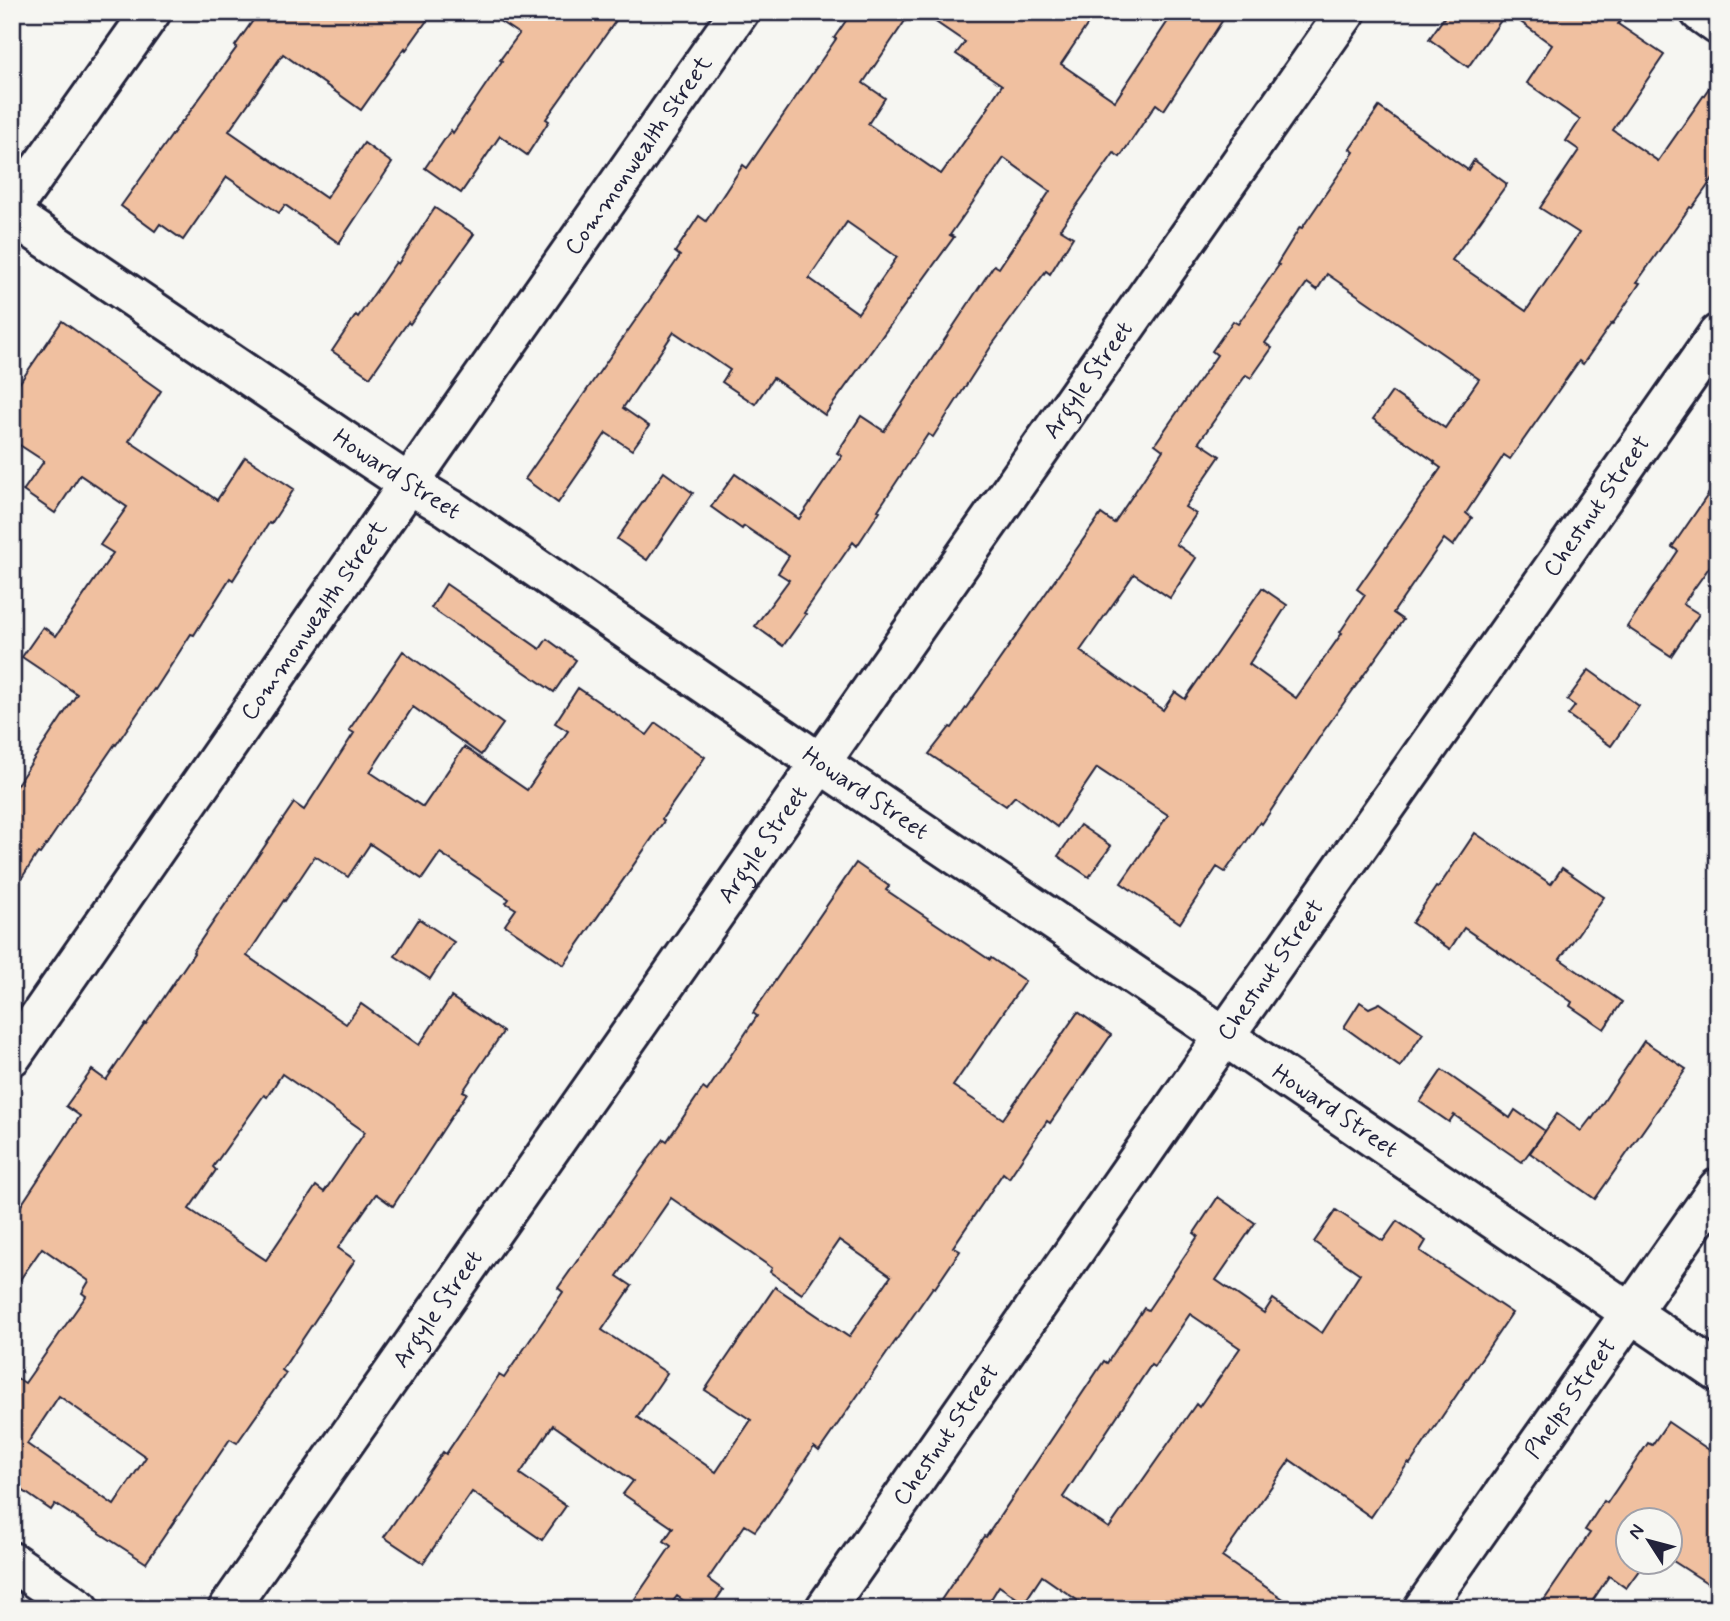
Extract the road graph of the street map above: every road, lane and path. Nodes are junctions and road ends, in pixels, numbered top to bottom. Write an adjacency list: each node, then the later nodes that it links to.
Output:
1 (151, 12): 6 (street)
2 (739, 12): 9 (street, Commonwealth Street)
3 (1346, 12): 10 (street, Argyle Street)
4 (1700, 12): 5 (street)
5 (1718, 24)
6 (12, 208)
7 (12, 215): 9 (street, Howard Street)
8 (1718, 334): 11 (street, Chestnut Street)
9 (409, 484): 10 (street, Howard Street); 12 (street, Commonwealth Street)
10 (820, 763): 11 (street, Howard Street); 18 (street, Argyle Street)
11 (1224, 1037): 14 (street, Howard Street); 19 (street, Chestnut Street)
12 (12, 1056)
13 (1718, 1188): 14 (street, Phelps Street)
14 (1630, 1313): 15 (street, Howard Street); 20 (street, Phelps Street)
15 (1718, 1373)
16 (12, 1562): 17 (street)
17 (80, 1609)
18 (228, 1609)
19 (825, 1609)
20 (1423, 1609)

